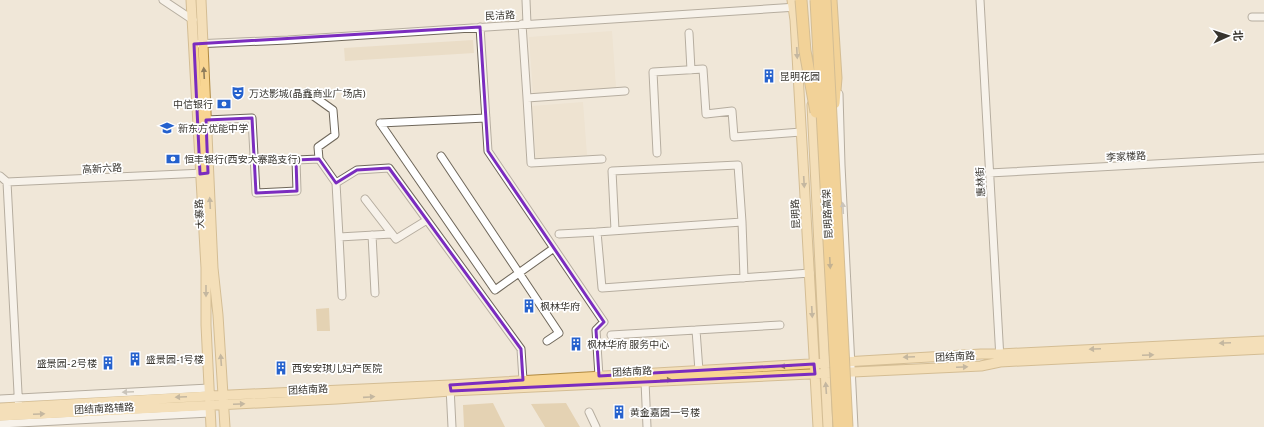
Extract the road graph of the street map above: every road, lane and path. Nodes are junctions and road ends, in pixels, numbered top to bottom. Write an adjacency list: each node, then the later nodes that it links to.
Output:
1 (163, 0): 13 (street)
2 (191, 0): 13 (main road, 大寨路)
3 (201, 0): 17 (main road, 大寨路)
4 (526, 0): 14 (street)
5 (825, 0): 24 (highway, 昆明路高架, bridge)
6 (831, 0): 24 (highway, bridge)
7 (834, 0): 58 (street, one-way to 7)
8 (980, 0): 32 (street, 惠林街)
9 (808, 2): 10 (street, 民洁路); 59 (main road); 86 (highway, 昆明路高架, one-way to 86, bridge)
10 (792, 4): 14 (street, 民洁路); 25 (main road, 昆明路, one-way to 25)
11 (1252, 17): 12 (street)
12 (1264, 17)
13 (193, 20): 17 (main road, 大寨路)
14 (525, 24): 15 (street, 民洁路); 21 (street)
15 (480, 27): 17 (street, 民洁路); 22 (street)
16 (689, 33): 18 (street)
17 (198, 44): 23 (main road, 大寨路, one-way to 17); 31 (main road, 大寨路)
18 (691, 70): 25 (street); 26 (street)
19 (625, 91): 21 (street)
20 (312, 96): 29 (street)
21 (527, 98): 30 (street)
22 (486, 118): 45 (street); 46 (street)
23 (206, 120): 29 (street); 31 (main road, 大寨路)
24 (832, 124): 87 (highway, 昆明路高架, bridge)
25 (801, 132): 47 (main road, 昆明路, one-way to 47)
26 (657, 153)
27 (441, 156): 46 (street)
28 (1264, 158): 32 (street, 李家楼路)
29 (319, 159): 35 (street)
30 (602, 159)
31 (204, 173): 34 (street, 高新六路); 69 (main road, 大寨路, one-way to 69); 70 (main road, 大寨路, one-way to 31)
32 (989, 173): 57 (street, 惠林街)
33 (0, 176): 34 (street)
34 (7, 182): 73 (street)
35 (336, 183): 37 (street); 44 (street)
36 (365, 199): 41 (street)
37 (427, 220): 41 (street); 66 (street)
38 (742, 222): 39 (street); 39 (street); 48 (street)
39 (615, 230): 40 (street)
40 (597, 232): 42 (street); 48 (street)
41 (392, 234): 43 (street)
42 (559, 234)
43 (372, 235): 44 (street); 49 (street)
44 (339, 237): 50 (street)
45 (554, 248): 46 (street); 65 (street)
46 (518, 273): 54 (street)
47 (810, 273): 48 (street); 60 (main road, 昆明路, one-way to 60)
48 (744, 278)
49 (375, 293)
50 (342, 296)
51 (780, 326): 52 (street)
52 (696, 330): 53 (street); 61 (street)
53 (611, 335)
54 (547, 341)
55 (1264, 341): 57 (main road, 团结南路, one-way to 57)
56 (1264, 349): 57 (main road, 团结南路, one-way to 56)
57 (1000, 358): 58 (main road, 团结南路, one-way to 58); 62 (main road, 团结南路, one-way to 57)
58 (850, 361): 59 (main road, 团结南路); 62 (street)
59 (825, 362): 60 (main road, 团结南路); 64 (main road)
60 (814, 364): 61 (main road, 团结南路, one-way to 61); 63 (main road, 昆明路)
61 (699, 370): 65 (main road, 团结南路)
62 (851, 373): 64 (main road, 团结南路); 88 (street)
63 (815, 374): 64 (main road, 团结南路); 67 (main road, 团结南路, one-way to 63); 84 (main road, 昆明路)
64 (825, 374): 85 (main road, one-way to 64)
65 (599, 376): 66 (main road, 团结南路)
66 (523, 380): 68 (main road, 团结南路)
67 (645, 381): 68 (main road, 团结南路); 83 (street)
68 (451, 388): 70 (main road, 团结南路); 72 (main road, 团结南路, one-way to 68); 81 (street)
69 (209, 392): 70 (main road, 团结南路); 73 (main road, 团结南路, one-way to 73); 75 (main road, 大寨路)
70 (223, 395): 72 (main road, 大寨路)
71 (0, 399): 73 (street)
72 (224, 405): 75 (main road, 团结南路); 80 (main road, 大寨路)
73 (19, 406): 74 (main road, 团结南路); 75 (main road, 团结南路, one-way to 75); 77 (main road, 团结南路)
74 (0, 408)
75 (210, 409): 78 (street, 团结南路辅路); 79 (main road, 大寨路)
76 (589, 412): 82 (street)
77 (0, 416)
78 (0, 424)
79 (211, 427)
80 (225, 427)
81 (452, 427)
82 (596, 427)
83 (647, 427)
84 (818, 427)
85 (828, 427)
86 (839, 427)
87 (847, 427)
88 (854, 427)

